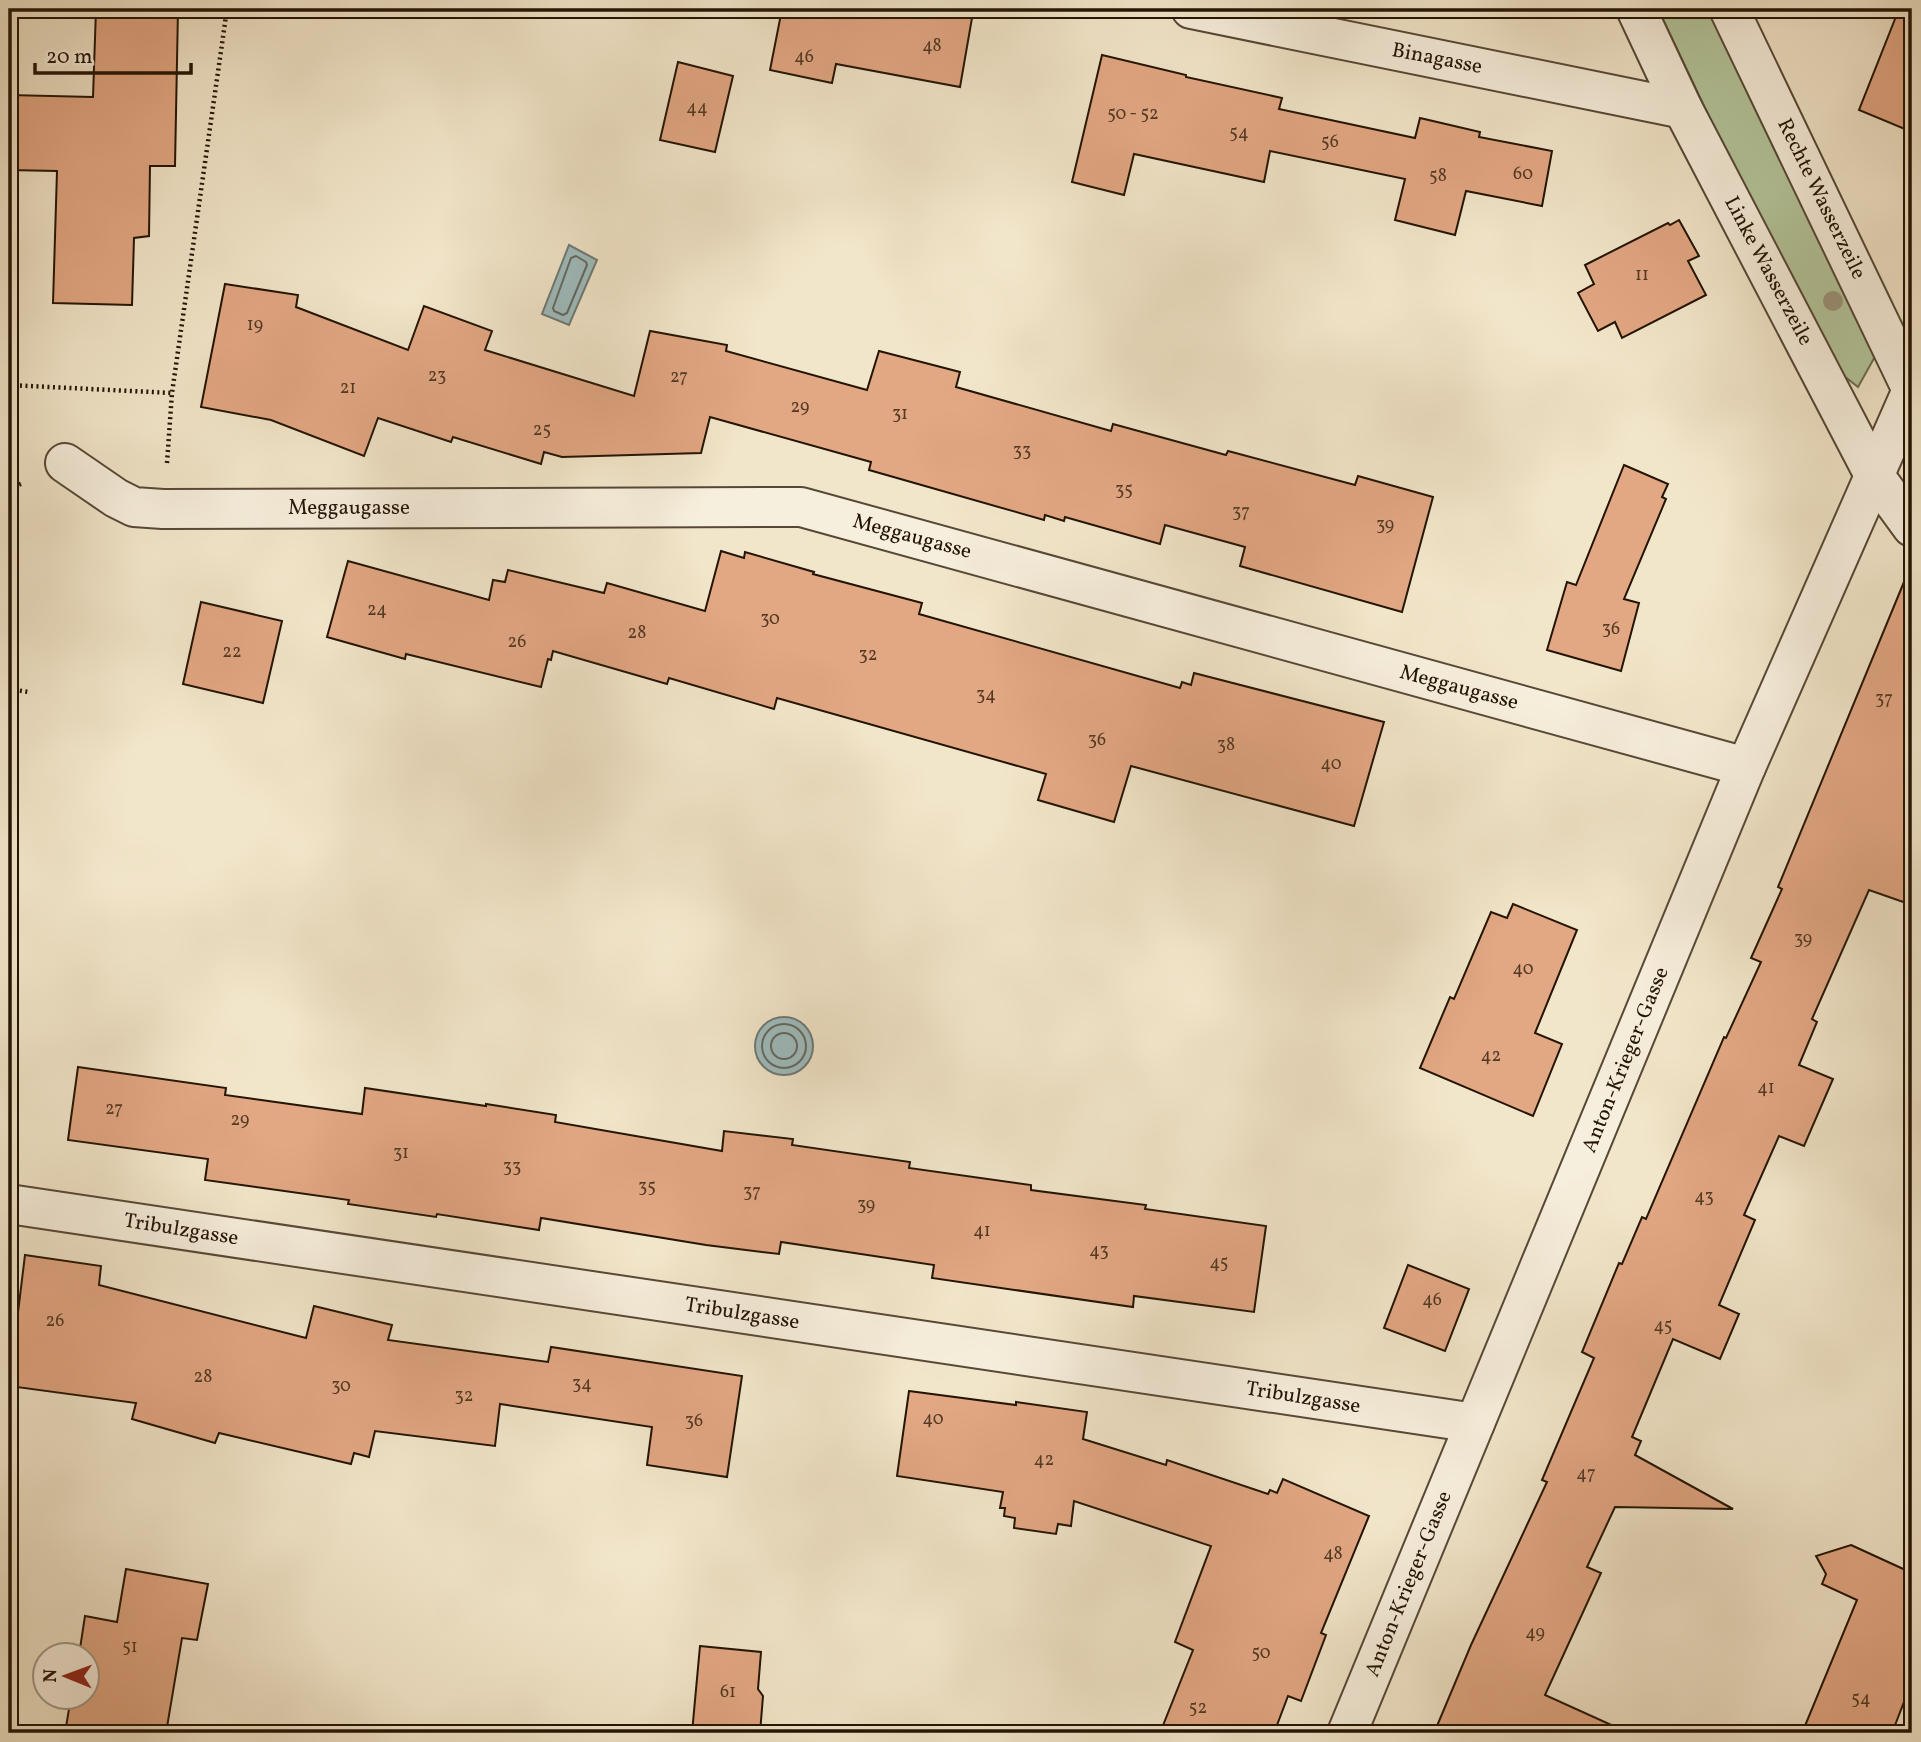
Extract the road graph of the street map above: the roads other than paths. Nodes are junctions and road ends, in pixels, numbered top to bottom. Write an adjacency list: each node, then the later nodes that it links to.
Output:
1 (1191, 9): 4 (street, Binagasse)
2 (1636, 9): 4 (street, Linke Wasserzeile)
3 (1729, 9): 5 (street, Rechte Wasserzeile)
4 (1683, 108): 7 (street, Linke Wasserzeile)
5 (1912, 390): 7 (street, Anton-Krieger-Gasse)
6 (65, 463): 9 (street, Meggaugasse)
7 (1874, 475): 8 (street, Linke Wasserzeile); 9 (street, Anton-Krieger-Gasse)
8 (1912, 527)
9 (1746, 767): 11 (street, Anton-Krieger-Gasse)
10 (9, 1204): 11 (street, Tribulzgasse)
11 (1475, 1423): 12 (street, Anton-Krieger-Gasse)
12 (1347, 1733)

